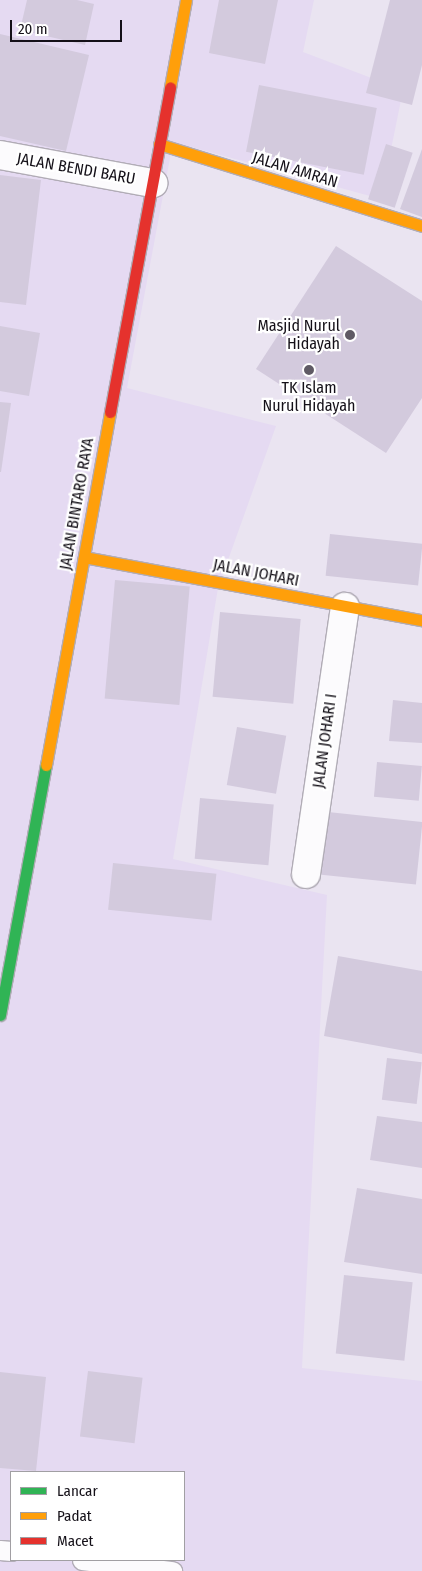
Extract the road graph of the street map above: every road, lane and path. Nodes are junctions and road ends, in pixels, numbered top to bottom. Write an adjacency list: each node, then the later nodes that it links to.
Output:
1 (186, 0): 2 (main road, JALAN BINTARO RAYA)
2 (159, 144): 4 (main road, JALAN BINTARO RAYA); 5 (main road, JALAN AMRAN)
3 (0, 155): 4 (street, JALAN BENDI BARU)
4 (153, 183): 6 (main road, JALAN BINTARO RAYA)
5 (422, 226)
6 (84, 557): 7 (main road, JALAN JOHARI); 10 (main road, JALAN BINTARO RAYA)
7 (345, 607): 8 (main road, JALAN JOHARI); 9 (street, JALAN JOHARI I)
8 (422, 620)
9 (306, 874)
10 (0, 1015)
11 (90, 1561): 12 (lane)
12 (172, 1571)

